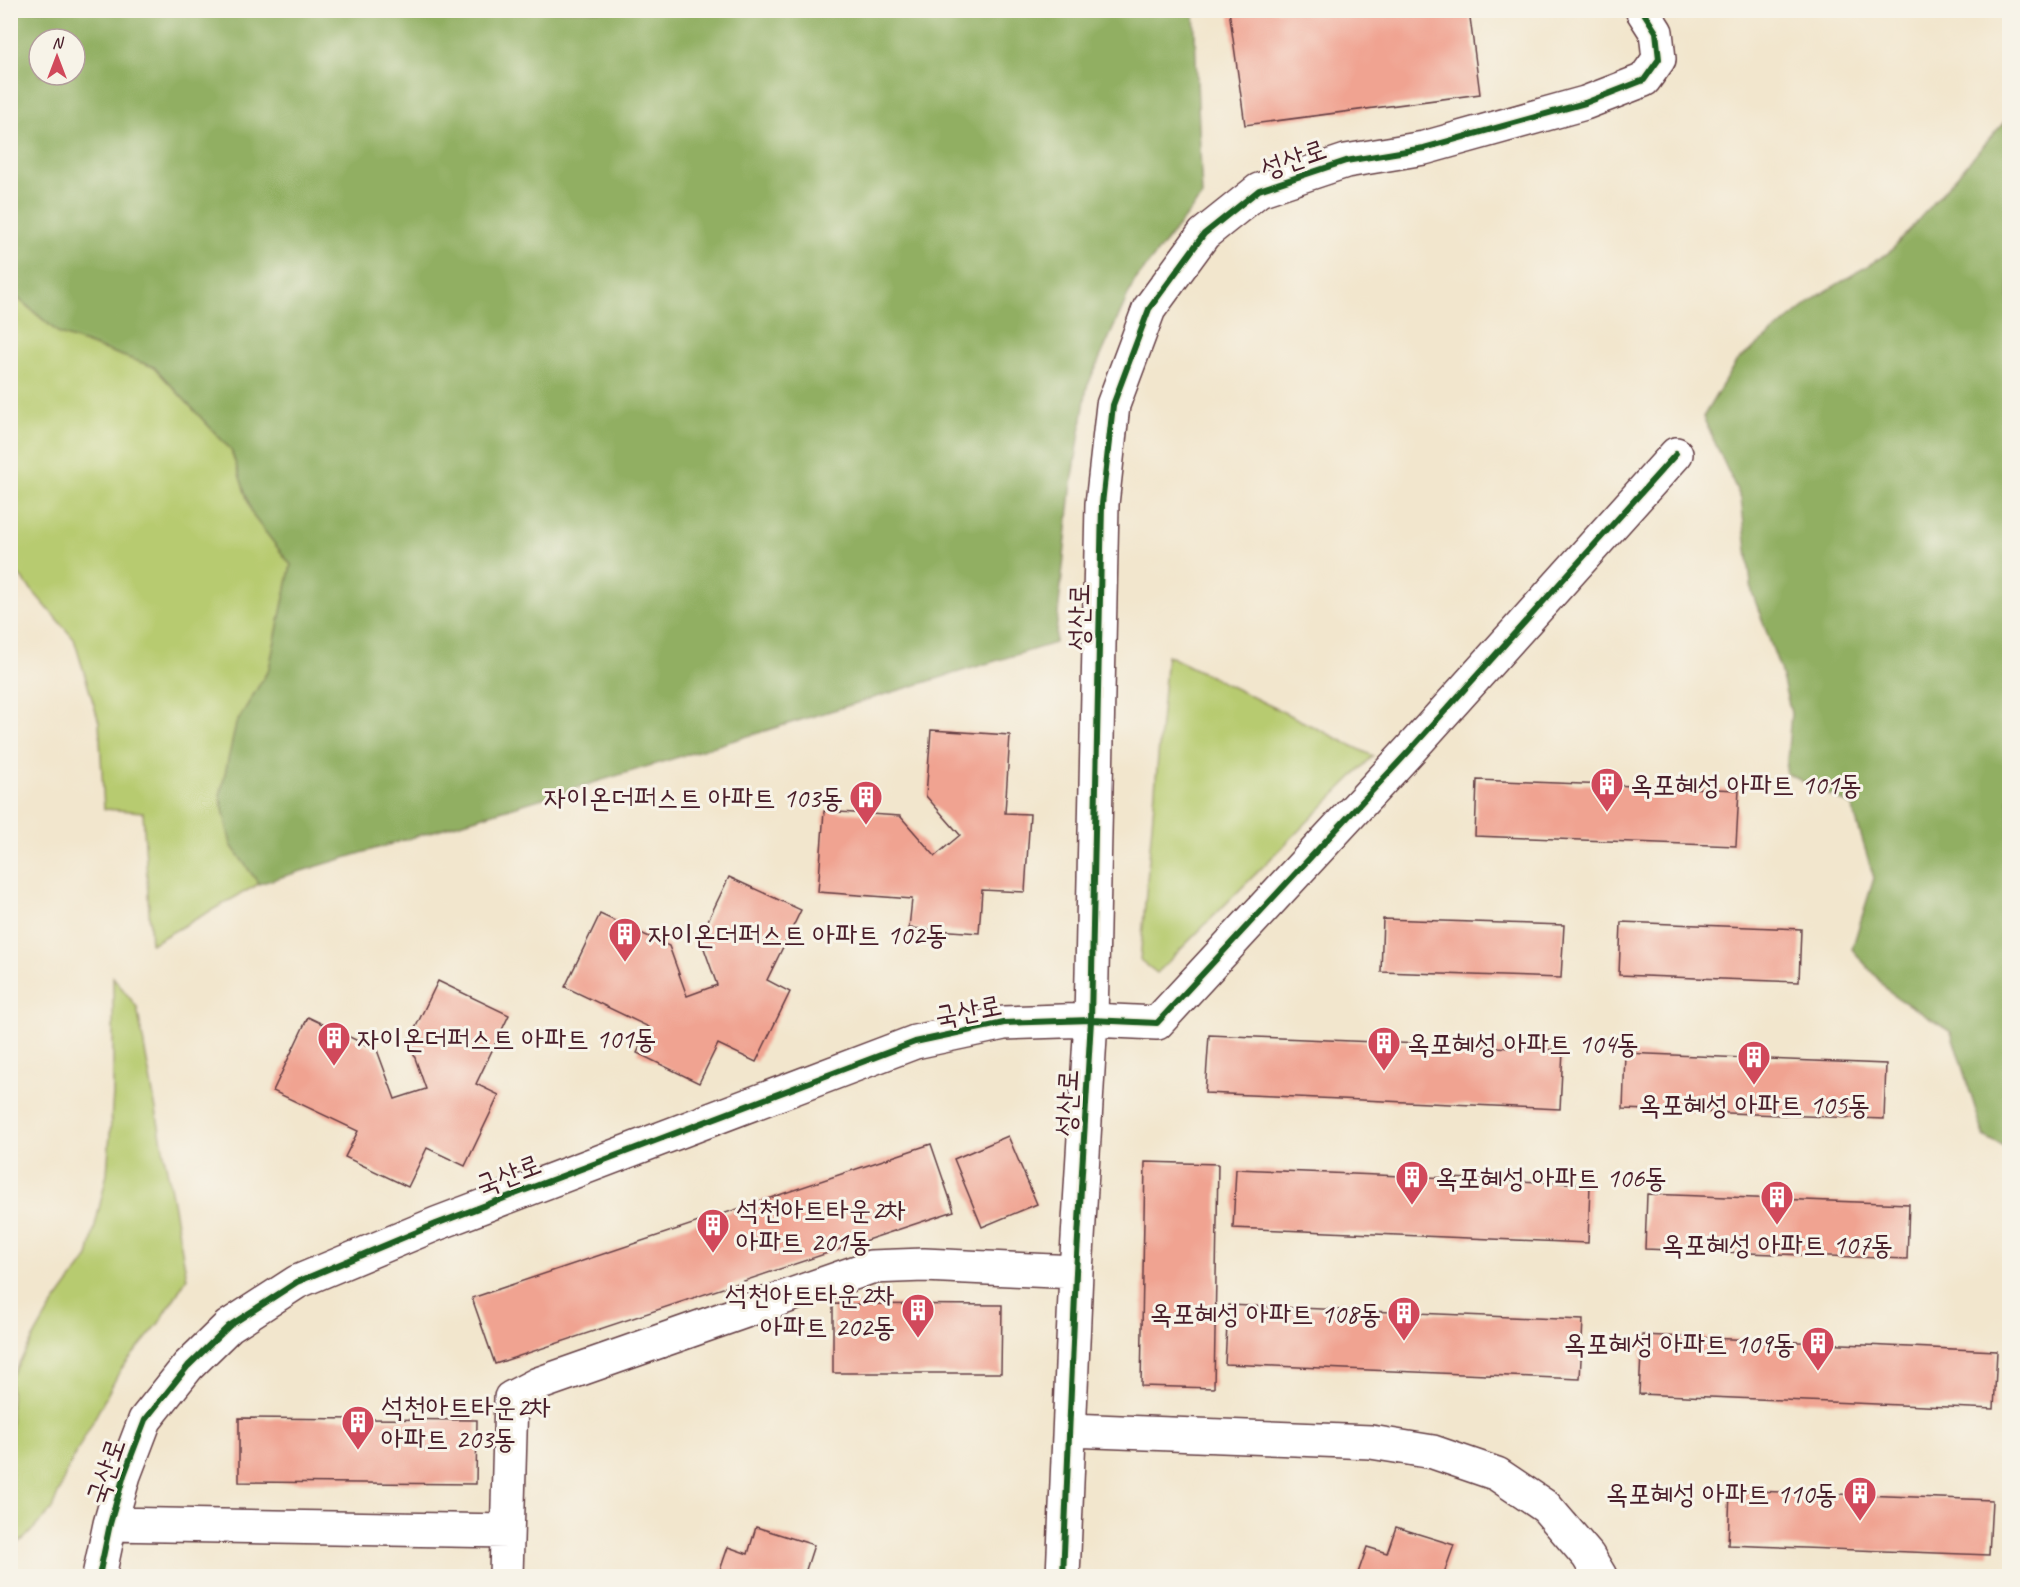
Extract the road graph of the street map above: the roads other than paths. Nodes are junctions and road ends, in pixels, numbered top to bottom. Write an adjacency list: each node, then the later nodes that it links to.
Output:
1 (1642, 10): 3 (street, 성산로)
2 (1676, 454): 3 (street, 국산로)
3 (1091, 1020): 4 (street, 성산로); 6 (street, 국산로)
4 (1076, 1272): 5 (street, 성산로); 7 (street)
5 (1070, 1430): 10 (street, 성산로); 11 (street)
6 (110, 1524): 7 (street); 8 (street, 국산로)
7 (507, 1531): 9 (street)
8 (99, 1576)
9 (506, 1576)
10 (1063, 1576)
11 (1600, 1576)

